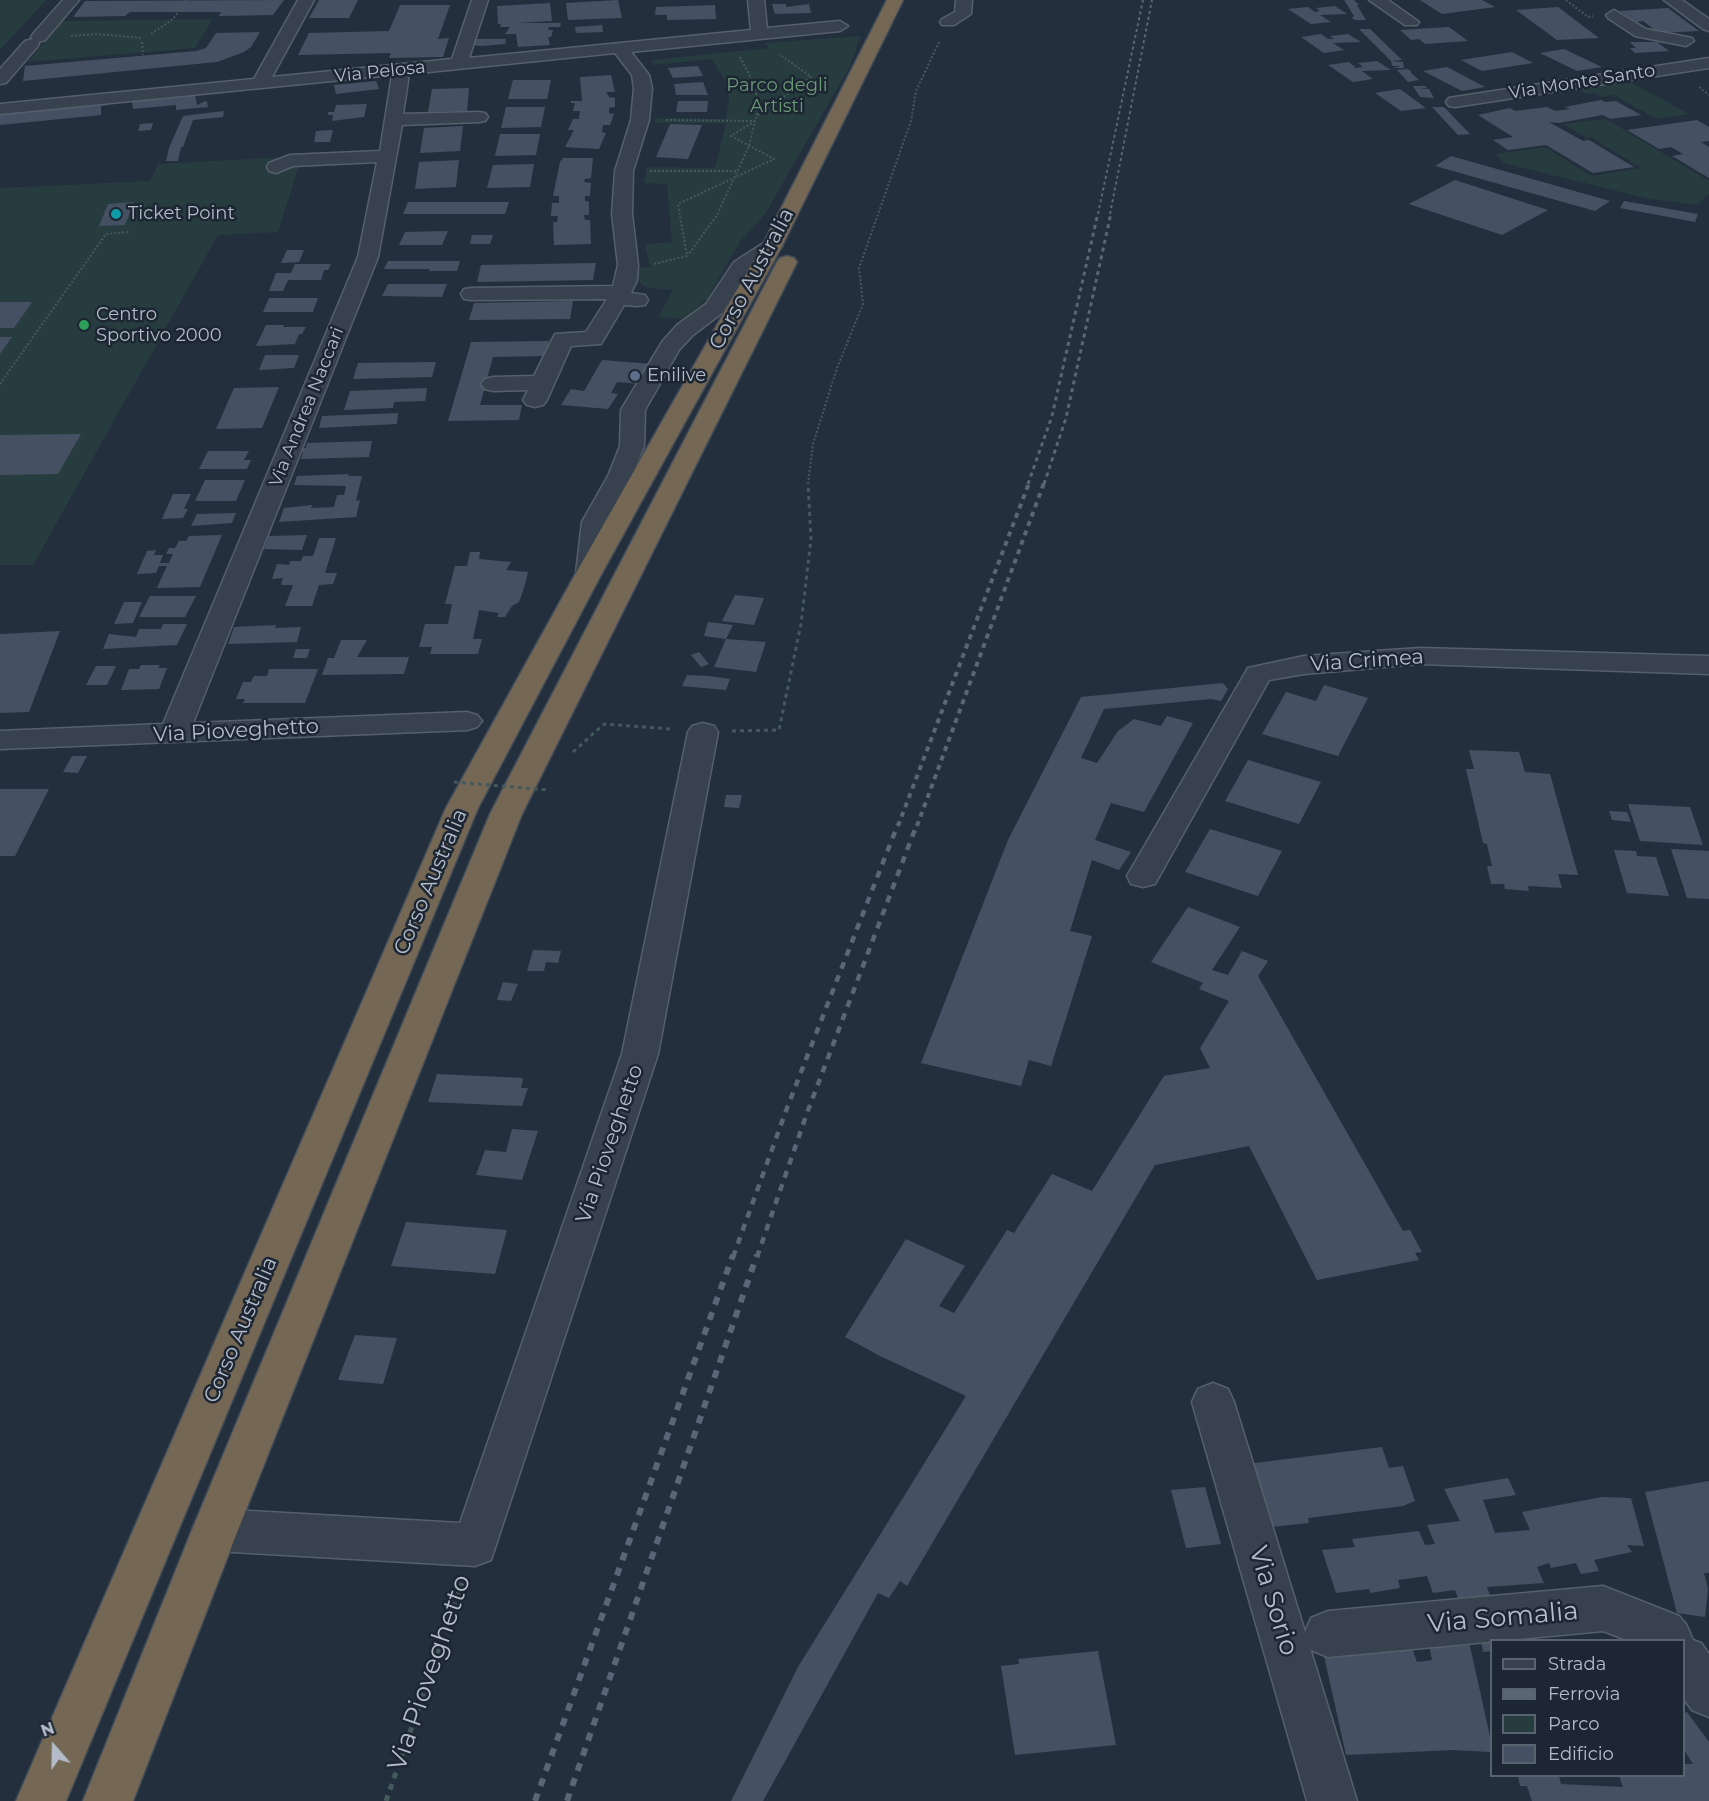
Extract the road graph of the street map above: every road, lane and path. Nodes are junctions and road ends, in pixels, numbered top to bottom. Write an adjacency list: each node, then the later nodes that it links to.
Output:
1 (71, 0): 32 (street)
2 (187, 0): 19 (path)
3 (306, 0): 33 (street)
4 (480, 0): 30 (street)
5 (756, 0): 20 (street)
6 (876, 0): 26 (highway)
7 (895, 0): 26 (highway, Corso Australia)
8 (915, 0): 64 (highway, Corso Australia)
9 (964, 0): 15 (street)
10 (1377, 0): 16 (street)
11 (1672, 0): 18 (street)
12 (1690, 0): 13 (street)
13 (1709, 10)
14 (1614, 15): 24 (street, Via Monte Santo)
15 (948, 22): 54 (path)
16 (1411, 22)
17 (840, 26): 20 (street, Via Pelosa)
18 (1709, 26)
19 (151, 33)
20 (760, 34): 25 (street, Via Pelosa); 36 (path)
21 (63, 37): 22 (path)
22 (142, 40): 27 (path)
23 (1709, 40): 24 (street, Via Monte Santo)
24 (1686, 41): 29 (street, Via Monte Santo)
25 (619, 47): 30 (street, Via Pelosa); 39 (street)
26 (869, 51): 70 (highway, Corso Australia)
27 (143, 55)
28 (739, 55): 36 (path)
29 (1709, 62): 34 (street, Via Monte Santo)
30 (459, 64): 31 (street, Via Pelosa)
31 (401, 70): 33 (street, Via Pelosa); 38 (street, Via Andrea Naccari)
32 (0, 79)
33 (260, 83): 35 (street, Via Pelosa)
34 (1455, 102)
35 (0, 109)
36 (757, 116): 40 (path)
37 (479, 117): 38 (street)
38 (393, 120): 42 (street, Via Andrea Naccari)
39 (640, 120): 40 (path); 51 (street)
40 (755, 121): 41 (path); 41 (path)
41 (749, 146): 45 (path); 46 (path)
42 (388, 156): 43 (street); 58 (street, Via Andrea Naccari)
43 (276, 167)
44 (646, 171): 45 (path)
45 (738, 171): 46 (path)
46 (736, 176): 48 (path); 48 (path)
47 (129, 232): 52 (path)
48 (687, 256): 49 (path)
49 (649, 264)
50 (472, 294): 51 (street)
51 (625, 297): 53 (street)
52 (0, 384)
53 (494, 384)
54 (795, 644)
55 (1709, 665): 62 (street, Via Crimea)
56 (467, 721): 58 (street, Via Pioveghetto)
57 (703, 732): 65 (street, Via Pioveghetto)
58 (174, 734): 59 (street, Via Pioveghetto)
59 (2, 743)
60 (454, 782): 61 (path, bridge)
61 (548, 790)
62 (1143, 876)
63 (1213, 1401): 73 (street, Via Sorio)
64 (215, 1530): 65 (street, Via Pioveghetto); 71 (highway, Corso Australia)
65 (475, 1545): 72 (path, Via Pioveghetto)
66 (1328, 1634): 67 (street, Via Somalia)
67 (1667, 1639)
68 (1685, 1663): 69 (street)
69 (1709, 1693)
70 (41, 1801)
71 (108, 1801)
72 (386, 1801)
73 (1332, 1801)

